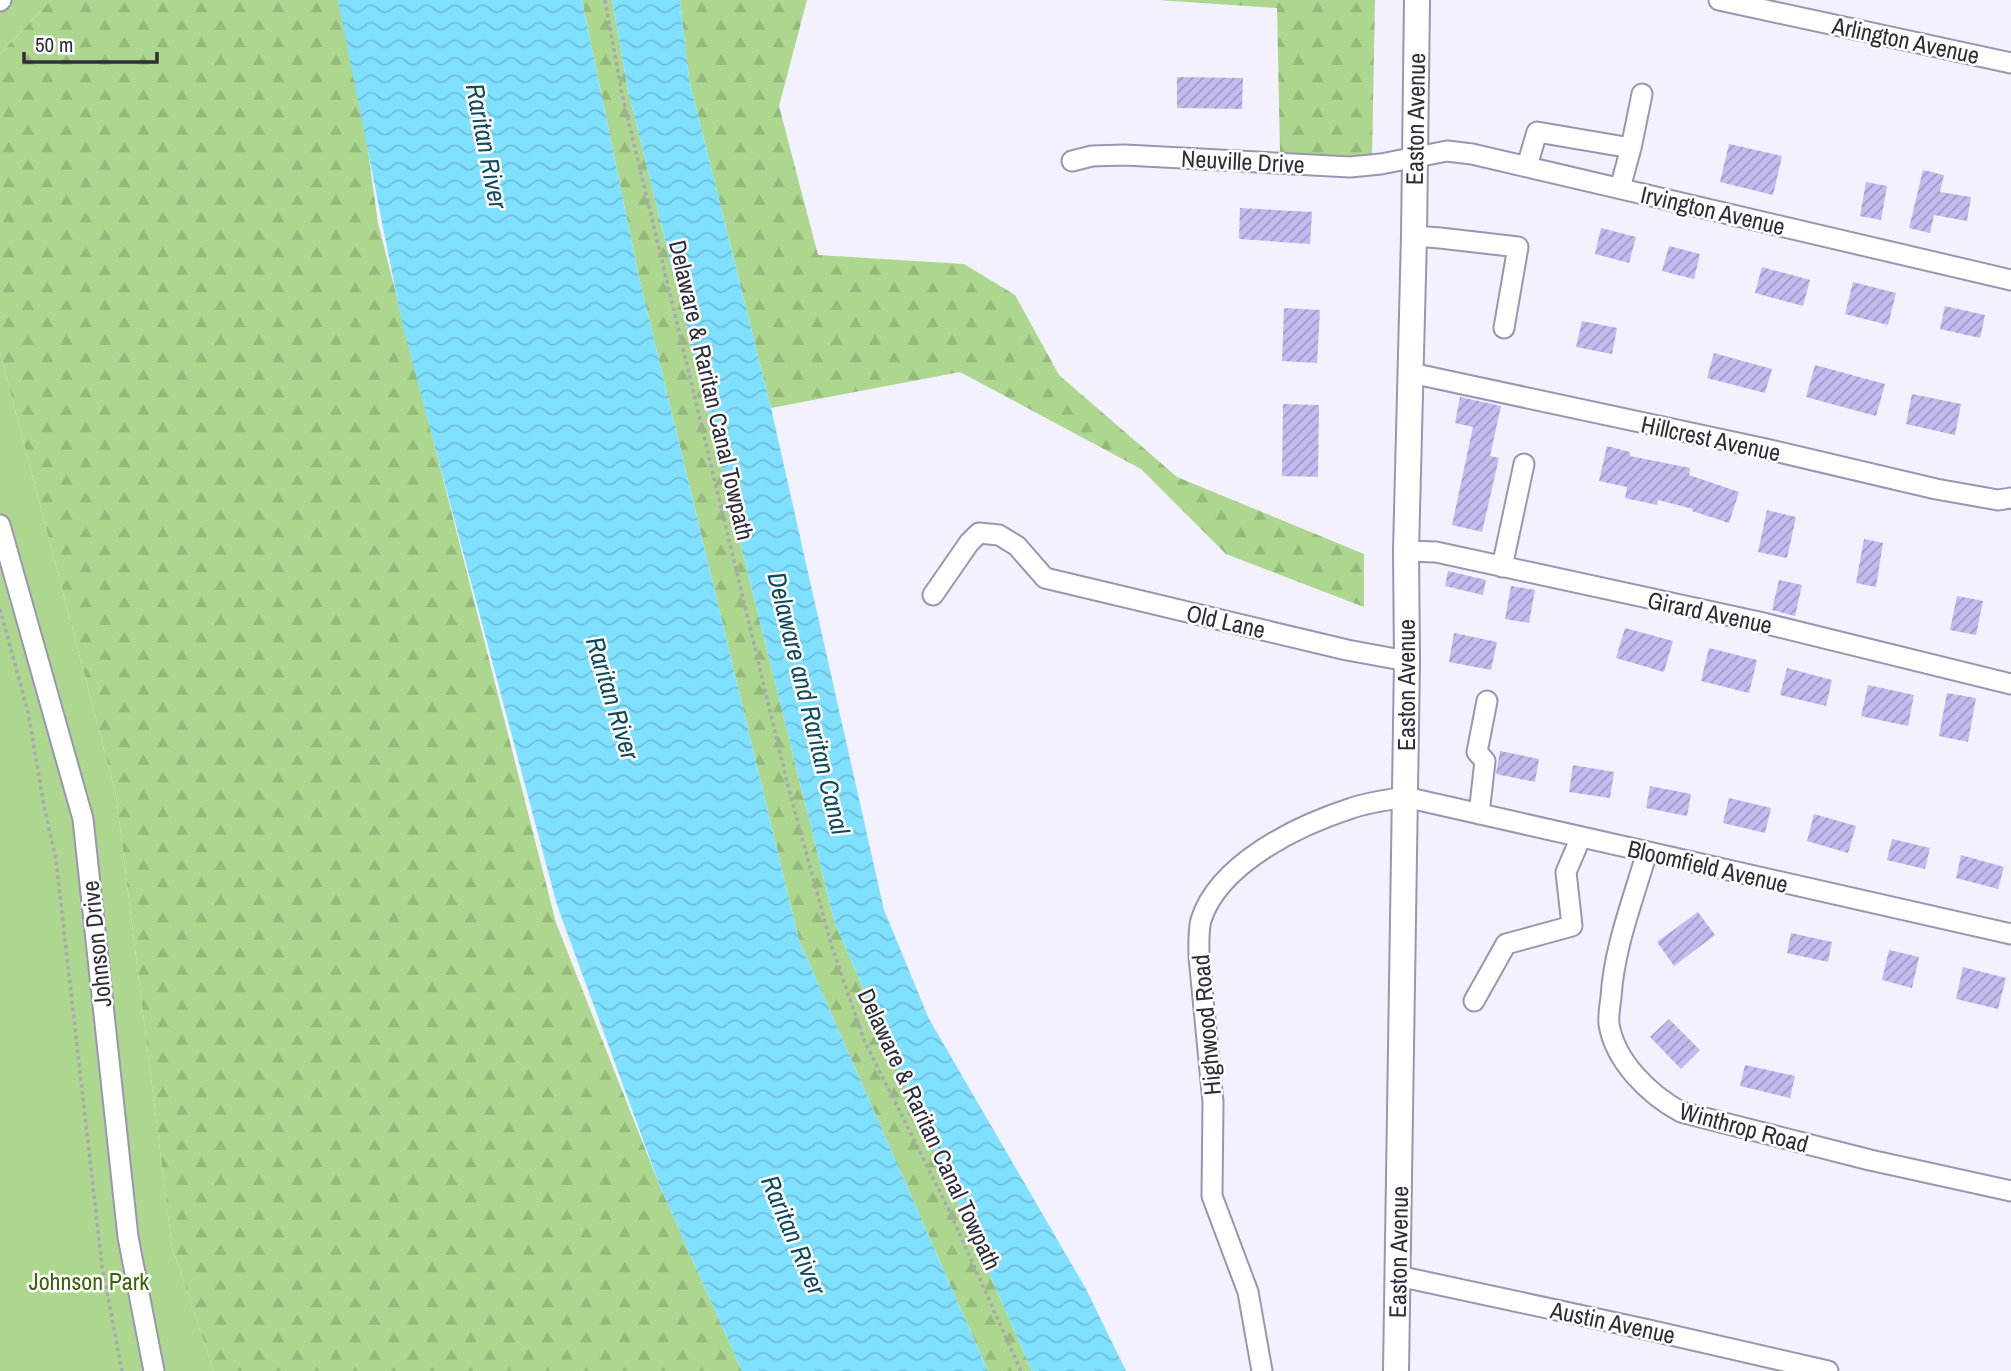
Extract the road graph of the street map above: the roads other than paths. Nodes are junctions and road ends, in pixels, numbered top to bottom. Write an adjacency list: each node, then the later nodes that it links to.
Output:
1 (1417, 0): 6 (main road, Easton Avenue)
2 (1719, 0): 3 (street, Arlington Avenue)
3 (2011, 63)
4 (1642, 94): 5 (street)
5 (1631, 148): 8 (street); 9 (street)
6 (1415, 157): 7 (street, Neuville Drive); 8 (street, Irvington Avenue); 10 (main road, Easton Avenue)
7 (1072, 161)
8 (1527, 166): 9 (street, Irvington Avenue)
9 (1620, 188): 11 (street, Irvington Avenue)
10 (1414, 236): 12 (street); 13 (main road, Easton Avenue)
11 (2011, 280)
12 (1504, 328)
13 (1411, 373): 15 (street, Hillcrest Avenue); 17 (main road, Easton Avenue)
14 (1524, 464): 18 (street)
15 (2011, 498)
16 (0, 525): 32 (street, Johnson Drive)
17 (1406, 551): 18 (street, Girard Avenue); 20 (main road, Easton Avenue)
18 (1502, 567): 21 (street, Girard Avenue)
19 (933, 595): 20 (street, Old Lane)
20 (1407, 661): 23 (main road, Easton Avenue)
21 (2011, 684)
22 (1487, 701): 24 (street)
23 (1405, 797): 24 (street, Bloomfield Avenue); 30 (main road, Easton Avenue); 33 (street, Highwood Road)
24 (1479, 814): 25 (street, Bloomfield Avenue)
25 (1581, 837): 26 (street, Bloomfield Avenue); 28 (street)
26 (1647, 852): 27 (street, Bloomfield Avenue); 29 (street, Winthrop Road)
27 (2011, 934)
28 (1474, 1001)
29 (2011, 1191)
30 (1398, 1276): 31 (street, Austin Avenue); 34 (main road, Easton Avenue)
31 (1823, 1370)
32 (154, 1371)
33 (1262, 1371)
34 (1396, 1371)

